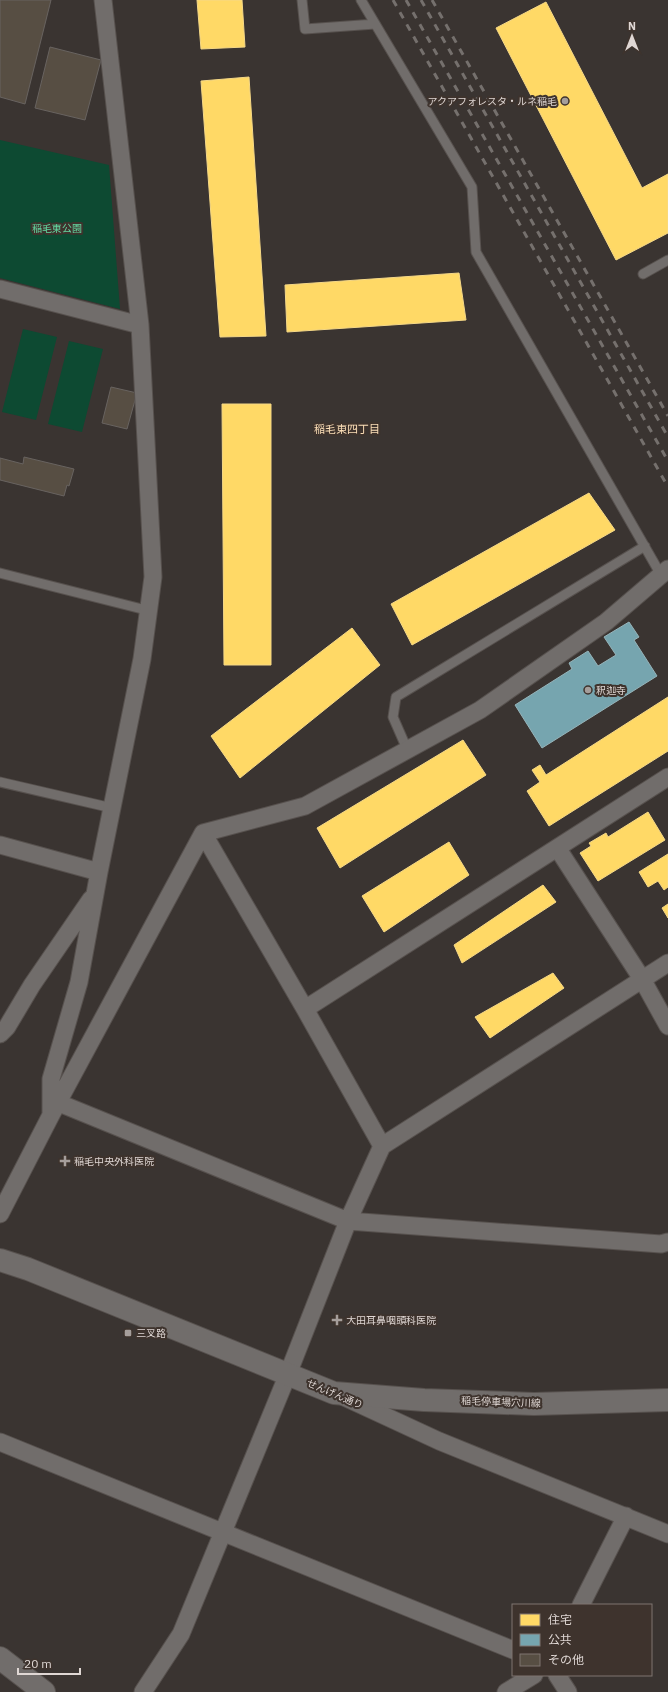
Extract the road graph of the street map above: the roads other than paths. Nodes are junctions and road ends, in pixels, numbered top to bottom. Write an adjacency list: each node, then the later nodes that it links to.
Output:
1 (103, 0): 8 (street)
2 (302, 0): 4 (lane)
3 (361, 0): 4 (lane)
4 (376, 24): 9 (lane)
5 (668, 260): 6 (lane)
6 (643, 274)
7 (0, 289): 8 (street)
8 (140, 325): 12 (street)
9 (645, 546): 10 (lane); 13 (lane)
10 (665, 572): 13 (street)
11 (0, 573): 12 (lane)
12 (150, 611): 16 (street)
13 (407, 749): 17 (street)
14 (668, 777): 19 (street)
15 (0, 782): 16 (lane)
16 (112, 808): 20 (street)
17 (203, 833): 24 (street); 27 (street)
18 (0, 845): 20 (street)
19 (558, 848): 23 (street); 24 (street)
20 (99, 872): 21 (street)
21 (96, 892): 26 (street); 27 (street)
22 (668, 963): 23 (street)
23 (642, 979): 25 (street); 28 (street)
24 (305, 1009): 28 (street)
25 (668, 1026)
26 (0, 1034)
27 (55, 1109): 29 (street); 30 (street)
28 (382, 1146): 30 (street)
29 (0, 1214)
30 (348, 1221): 31 (street); 33 (street)
31 (668, 1242)
32 (0, 1260): 33 (main road, せんげん通り)
33 (288, 1374): 34 (main road, せんげん通り); 38 (street)
34 (334, 1393): 35 (main road, 稲毛停車場穴川線); 37 (street, せんげん通り)
35 (668, 1400)
36 (0, 1442): 38 (street)
37 (626, 1516): 39 (street, せんげん通り); 40 (street)
38 (224, 1532): 41 (street); 46 (street)
39 (668, 1534)
40 (582, 1604)
41 (512, 1650)
42 (0, 1658): 45 (main road)
43 (532, 1676): 47 (street)
44 (558, 1676): 48 (street)
45 (44, 1692)
46 (143, 1692)
47 (506, 1692)
48 (568, 1692)

